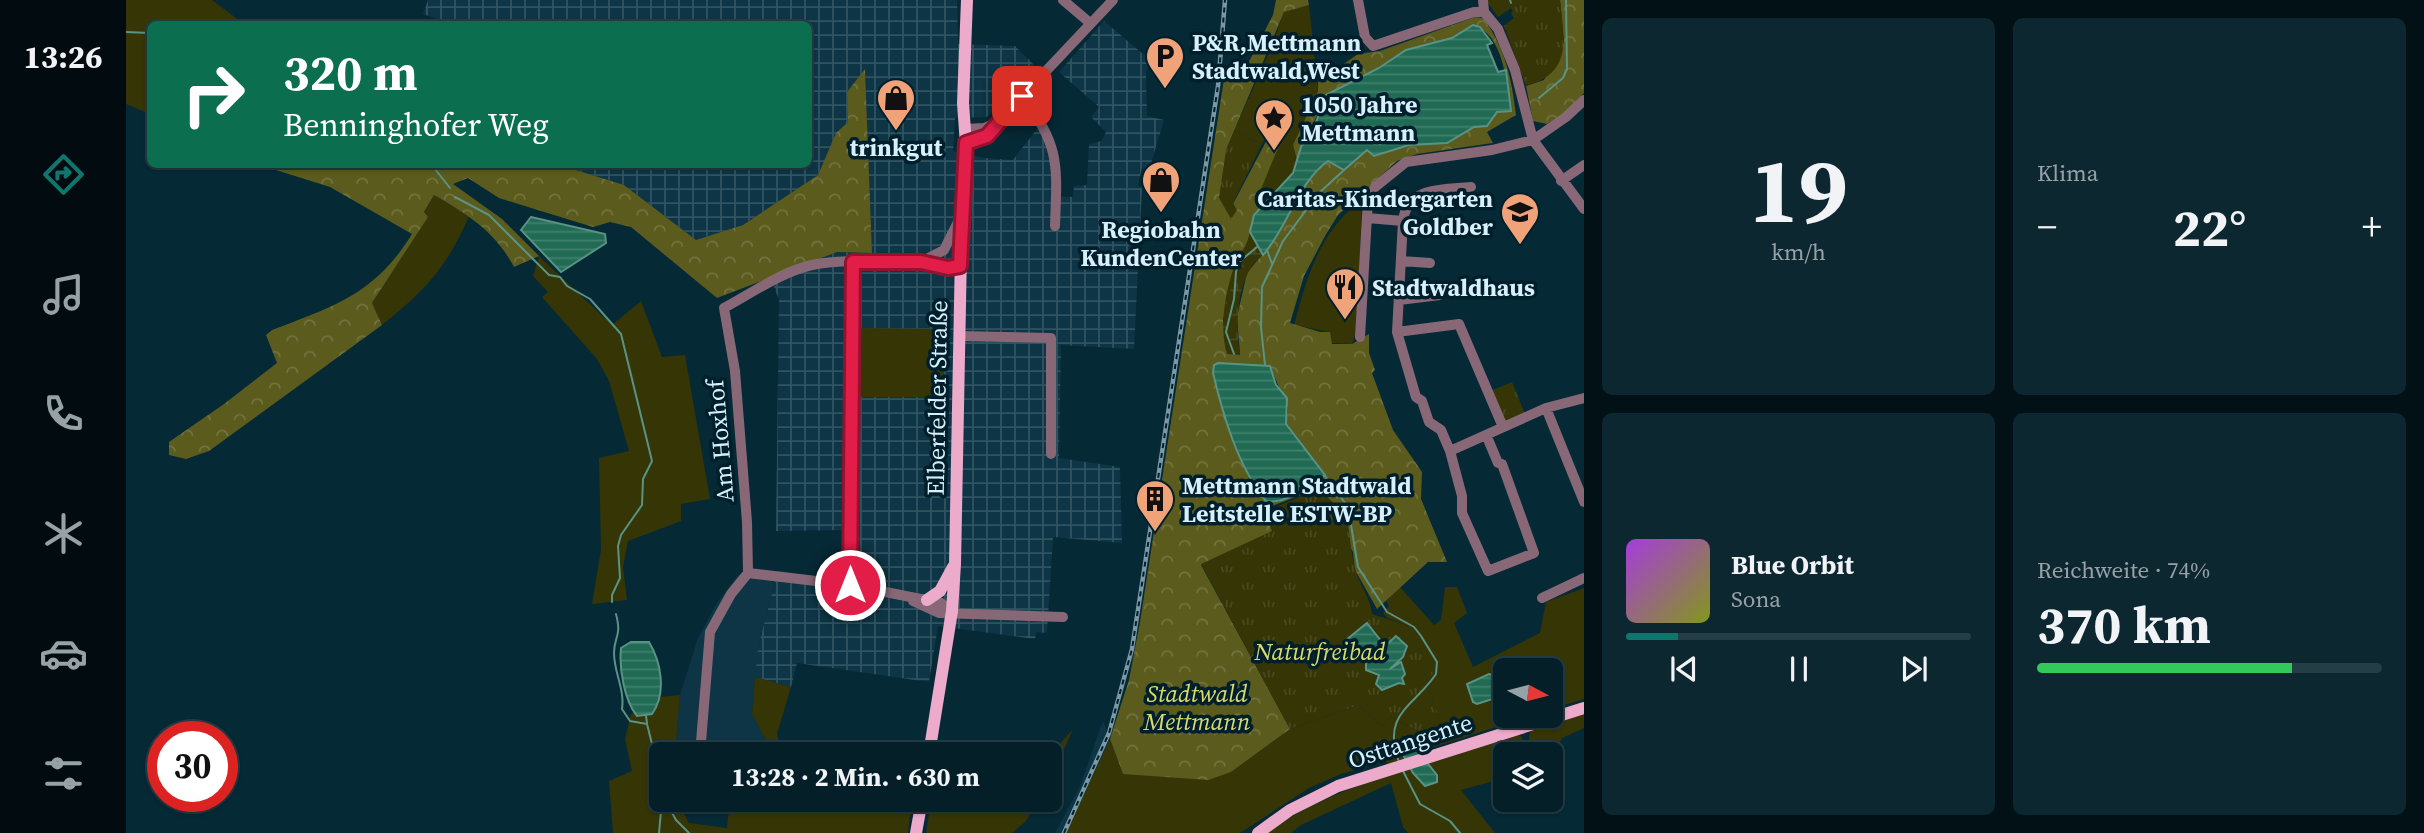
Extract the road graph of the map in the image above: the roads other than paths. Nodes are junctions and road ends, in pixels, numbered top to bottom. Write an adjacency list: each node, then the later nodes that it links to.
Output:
1 (967, 0): 9 (main road, Elberfelder Straße)
2 (1063, 0): 6 (street)
3 (1113, 0): 6 (street)
4 (1358, 0): 5 (street)
5 (1484, 6): 10 (street)
6 (1090, 23): 7 (street)
7 (1022, 96): 9 (street); 18 (street)
8 (1584, 100): 10 (street)
9 (966, 136): 15 (main road, Elberfelder Straße)
10 (1532, 140): 12 (street); 16 (street)
11 (1584, 165): 12 (street)
12 (1560, 181): 14 (street)
13 (1471, 187): 17 (street)
14 (1584, 209)
15 (962, 214): 19 (street); 24 (main road, Elberfelder Straße)
16 (1367, 218): 17 (street); 29 (street)
17 (1403, 221): 20 (street)
18 (1055, 226)
19 (933, 258): 22 (street); 24 (street)
20 (1401, 261): 23 (street); 26 (street)
21 (853, 262): 22 (street); 38 (street, Am Hoxhof); 40 (street)
22 (921, 262): 24 (street)
23 (1430, 263)
24 (960, 266): 28 (main road, Elberfelder Straße)
25 (1440, 295): 26 (street)
26 (1399, 300): 27 (street)
27 (1397, 332): 32 (street); 34 (street)
28 (959, 336): 35 (street); 37 (main road, Elberfelder Straße)
29 (1360, 337)
30 (1584, 398): 31 (street)
31 (1546, 408): 32 (street); 36 (street)
32 (1503, 427): 33 (street)
33 (1487, 437): 34 (street); 34 (street)
34 (1450, 451)
35 (1051, 454)
36 (1584, 502)
37 (955, 564): 43 (main road); 44 (main road, Elberfelder Straße)
38 (748, 573): 40 (street); 47 (street)
39 (1584, 578): 41 (street)
40 (850, 585): 42 (street)
41 (1542, 598)
42 (911, 599): 43 (street); 44 (street)
43 (927, 600): 44 (street)
44 (952, 611): 45 (street); 48 (main road, Elberfelder Straße)
45 (1063, 617)
46 (1584, 708): 51 (main road, Osttangente)
47 (701, 742)
48 (931, 742)
49 (920, 812): 50 (main road)
50 (916, 833)
51 (1258, 833)

